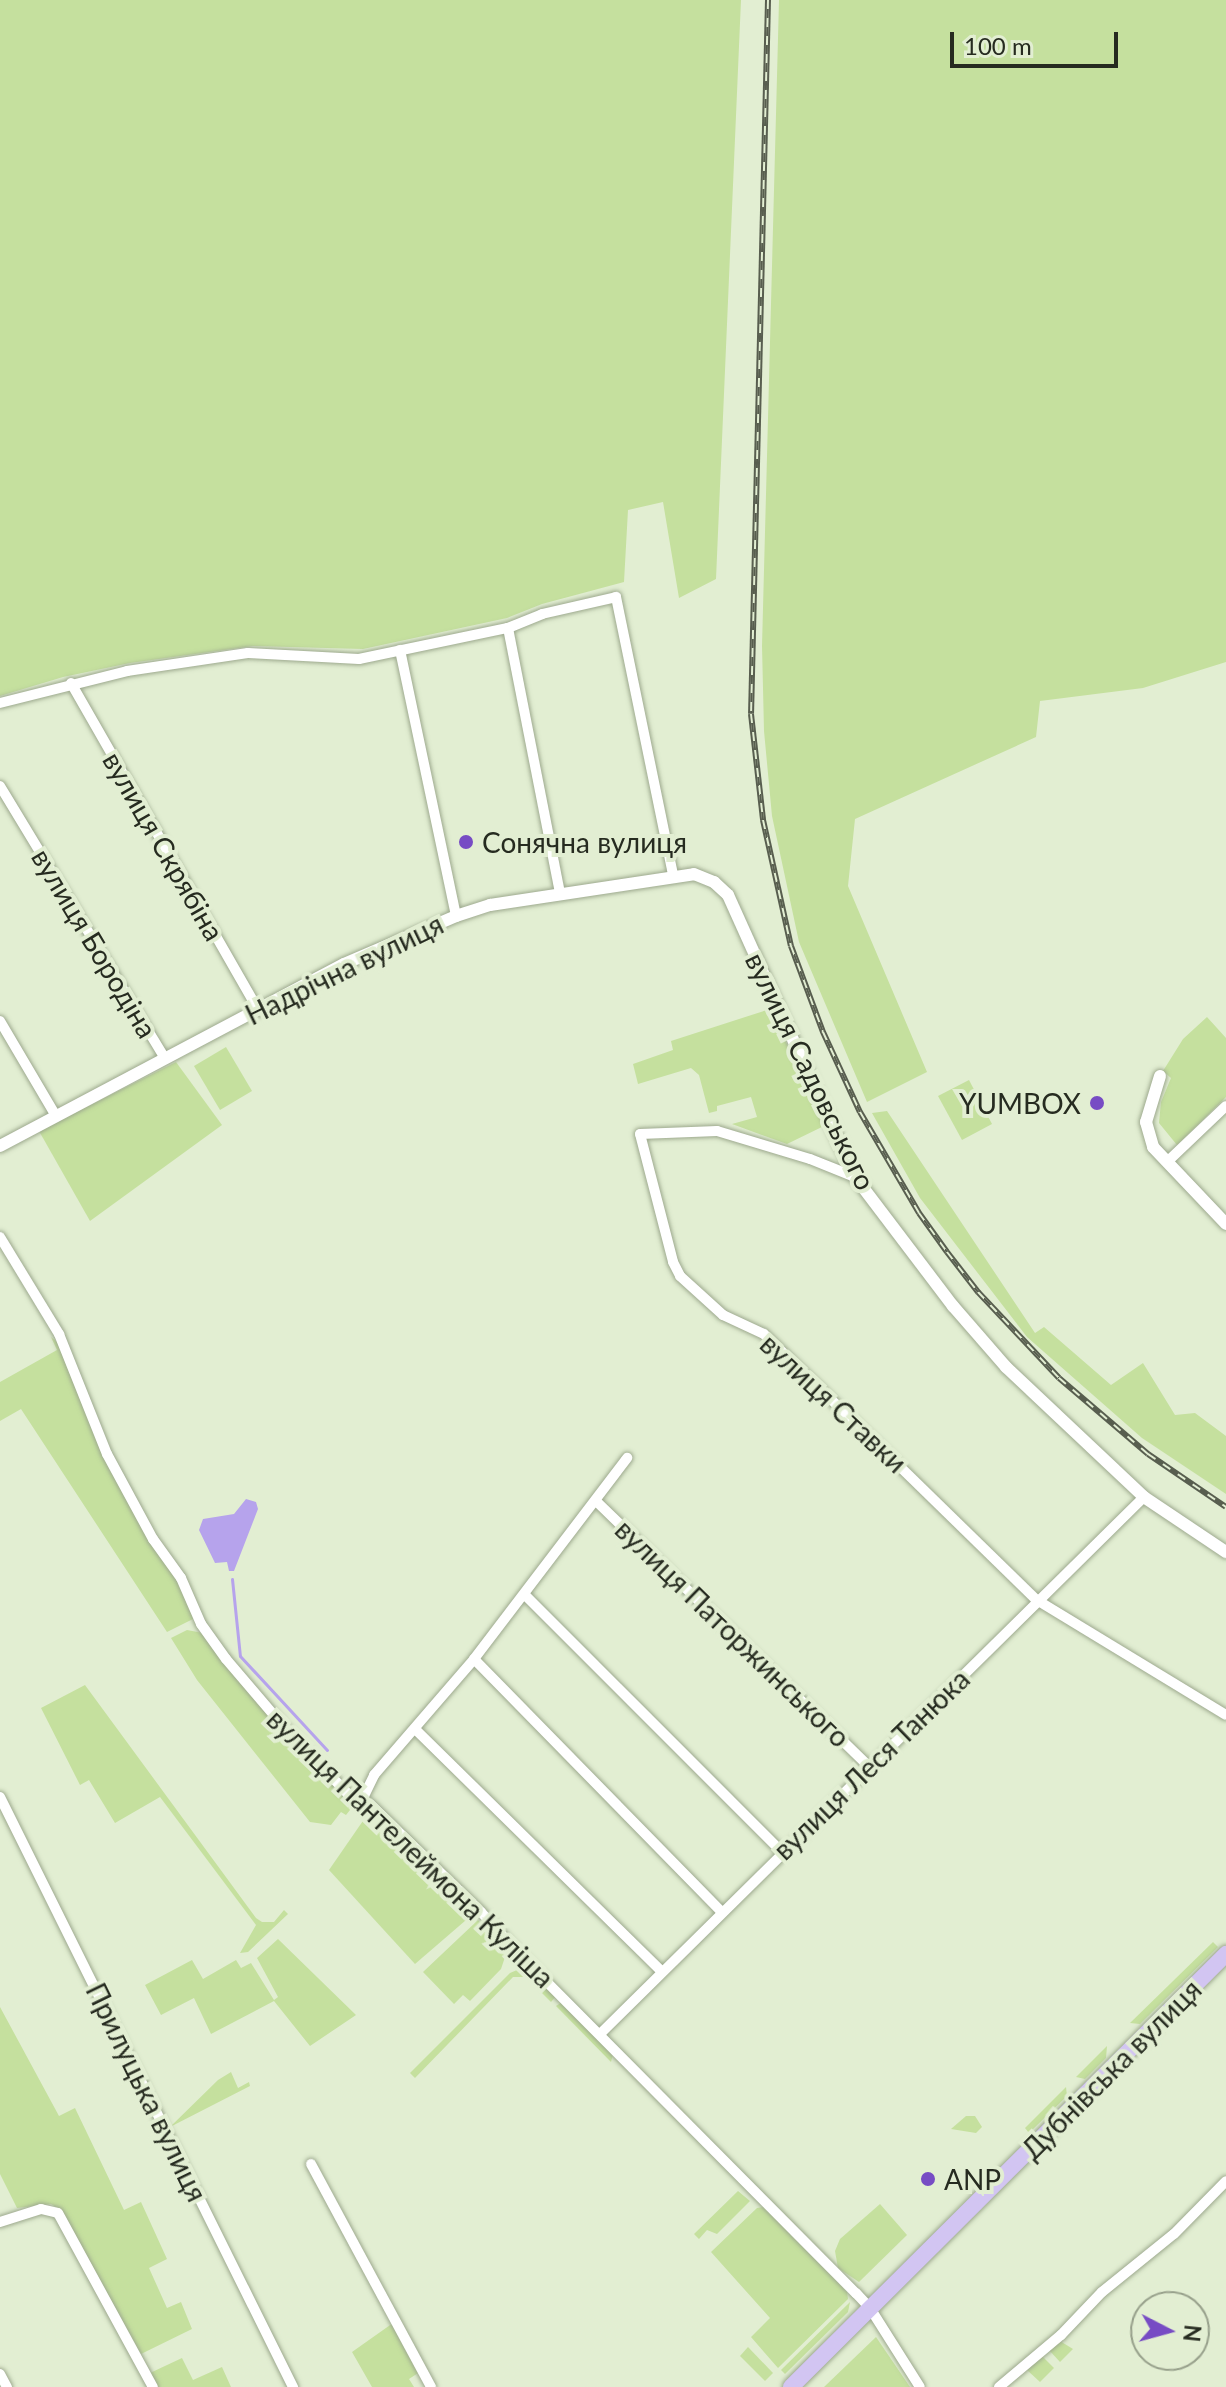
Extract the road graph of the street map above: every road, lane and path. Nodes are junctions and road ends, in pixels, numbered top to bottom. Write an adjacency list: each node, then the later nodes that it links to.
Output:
1 (508, 628): 2 (street); 6 (street); 8 (street)
2 (400, 650): 3 (street); 9 (street)
3 (71, 683): 4 (street); 10 (street, вулиця Скрябіна)
4 (0, 703)
5 (0, 786): 12 (street, вулиця Бородіна)
6 (673, 875): 7 (street, Надрічна вулиця); 8 (street, Надрічна вулиця)
7 (714, 882): 18 (street, вулиця Садовського)
8 (560, 893): 9 (street, Надрічна вулиця)
9 (456, 916): 10 (street, Надрічна вулиця)
10 (258, 1009): 12 (street, Надрічна вулиця)
11 (0, 1021): 15 (street)
12 (165, 1058): 15 (street, Надрічна вулиця)
13 (1160, 1076): 17 (street)
14 (1226, 1106): 17 (street)
15 (56, 1116): 16 (street, Надрічна вулиця)
16 (0, 1146)
17 (1167, 1162): 19 (street)
18 (855, 1177): 22 (street, вулиця Садовського); 26 (street, вулиця Ставки)
19 (1226, 1224)
20 (0, 1237): 32 (street, вулиця Пантелеймона Куліша)
21 (627, 1458): 23 (street)
22 (1144, 1497): 24 (street, вулиця Садовського); 26 (street, вулиця Леся Танюка)
23 (596, 1501): 25 (street); 30 (street, вулиця Паторжинського)
24 (1226, 1552)
25 (525, 1595): 27 (street); 33 (street)
26 (1037, 1600): 28 (street); 30 (street, вулиця Леся Танюка)
27 (474, 1659): 29 (street); 34 (street)
28 (1226, 1715)
29 (415, 1729): 32 (street); 36 (street)
30 (870, 1767): 33 (street, вулиця Леся Танюка)
31 (0, 1797): 45 (street, Прилуцька вулиця)
32 (362, 1800): 37 (street, вулиця Пантелеймона Куліша)
33 (782, 1852): 34 (street, вулиця Леся Танюка)
34 (721, 1911): 36 (street, вулиця Леся Танюка)
35 (1226, 1954): 41 (main road, Дубнівська вулиця)
36 (661, 1971): 37 (street, вулиця Леся Танюка)
37 (600, 2034): 41 (street, вулиця Пантелеймона Куліша)
38 (311, 2164): 46 (street)
39 (1226, 2181): 49 (street)
40 (0, 2222): 44 (street)
41 (870, 2308): 47 (main road, Дубнівська вулиця); 48 (street, вулиця Пантелеймона Куліша)
42 (0, 2374): 43 (street)
43 (7, 2387)
44 (153, 2387)
45 (293, 2387)
46 (431, 2387)
47 (791, 2387)
48 (920, 2387)
49 (999, 2387)

